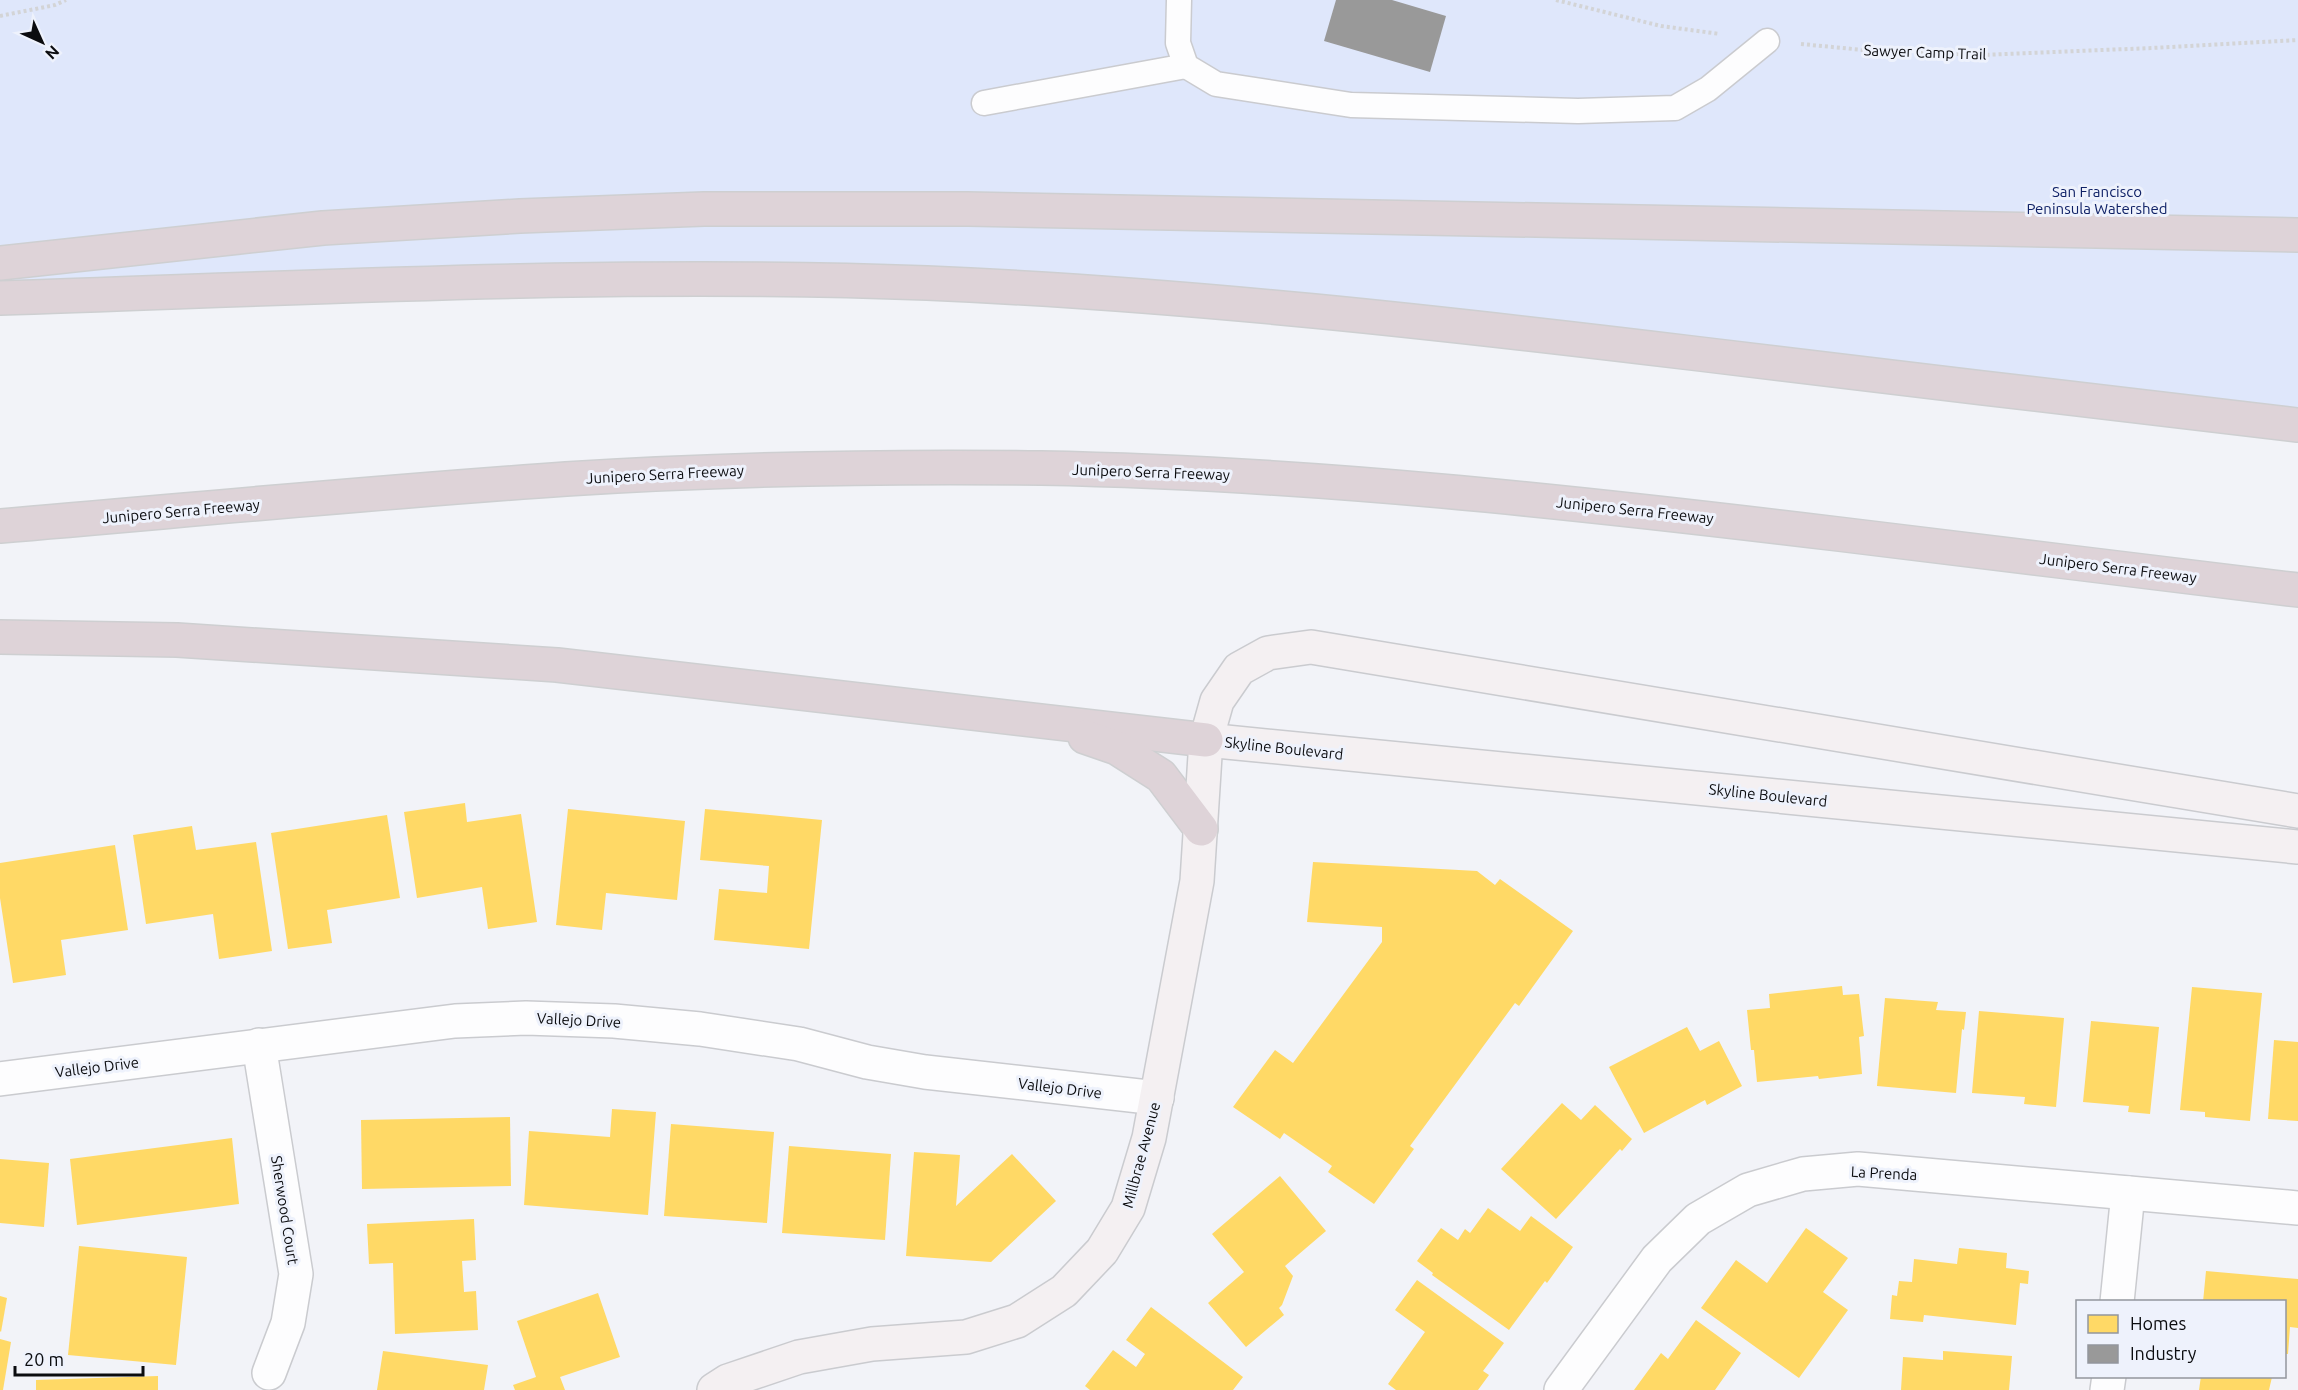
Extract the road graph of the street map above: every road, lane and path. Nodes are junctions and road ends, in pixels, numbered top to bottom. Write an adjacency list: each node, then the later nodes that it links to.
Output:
1 (66, 0): 4 (path)
2 (1179, 0): 7 (lane)
3 (1556, 0): 6 (path, Sawyer Camp Trail)
4 (0, 16)
5 (2298, 40): 6 (path, Sawyer Camp Trail)
6 (1767, 41): 7 (lane)
7 (1186, 66): 8 (lane)
8 (984, 103)
9 (2298, 235): 10 (highway)
10 (0, 263)
11 (0, 298): 12 (highway)
12 (2298, 425)
13 (0, 526): 14 (highway, Junipero Serra Freeway)
14 (2298, 590)
15 (0, 637): 16 (highway)
16 (1033, 718): 17 (highway); 19 (highway)
17 (1206, 740): 18 (street, Skyline Boulevard); 19 (street, Millbrae Avenue); 20 (street, Skyline Boulevard)
18 (2298, 811)
19 (1200, 829): 23 (street, Millbrae Avenue)
20 (2298, 847)
21 (259, 1045): 22 (street, Vallejo Drive); 23 (street, Vallejo Drive); 27 (street, Sherwood Court)
22 (0, 1079)
23 (1157, 1098): 28 (street, Millbrae Avenue)
24 (2128, 1193): 25 (street, La Prenda); 26 (street); 29 (street, La Prenda)
25 (2298, 1208)
26 (2117, 1300)
27 (269, 1372)
28 (714, 1390)
29 (1561, 1390)

